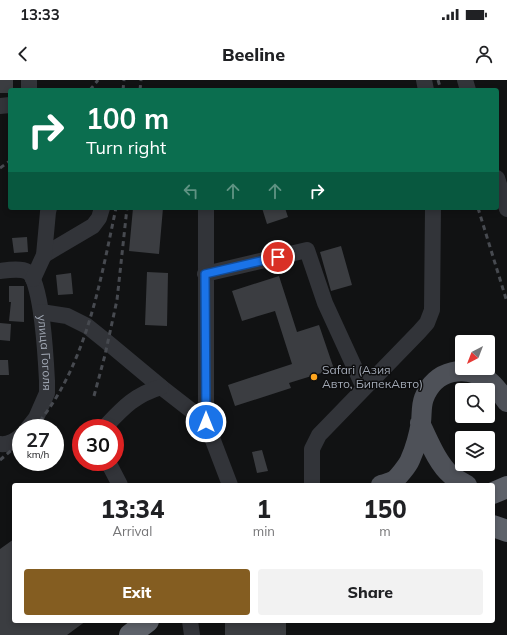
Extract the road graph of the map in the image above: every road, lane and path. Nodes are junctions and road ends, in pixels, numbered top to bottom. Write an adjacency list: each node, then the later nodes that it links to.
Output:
1 (499, 184): 2 (street)
2 (507, 209)
3 (49, 210): 7 (street)
4 (101, 210): 7 (street)
5 (206, 210): 9 (street)
6 (433, 210): 13 (street)
7 (44, 255): 10 (street)
8 (0, 270): 10 (street)
9 (205, 274): 13 (street); 17 (street)
10 (33, 279): 11 (street, улица Гоголя)
11 (40, 305): 12 (street); 15 (street, улица Гоголя)
12 (161, 387): 16 (street); 17 (street)
13 (364, 388): 24 (street)
14 (507, 402): 18 (main road)
15 (35, 419)
16 (112, 419)
17 (206, 422): 23 (street)
18 (420, 423): 25 (main road); 26 (main road)
19 (12, 442): 20 (street)
20 (0, 444)
21 (113, 471): 22 (street)
22 (119, 483)
23 (229, 483)
24 (312, 483)
25 (388, 483)
26 (464, 483)
27 (495, 527): 28 (highway)
28 (507, 531)
29 (145, 623): 32 (highway)
30 (190, 623): 33 (street)
31 (190, 623): 34 (street)
32 (130, 635)
33 (188, 635)
34 (192, 635)

